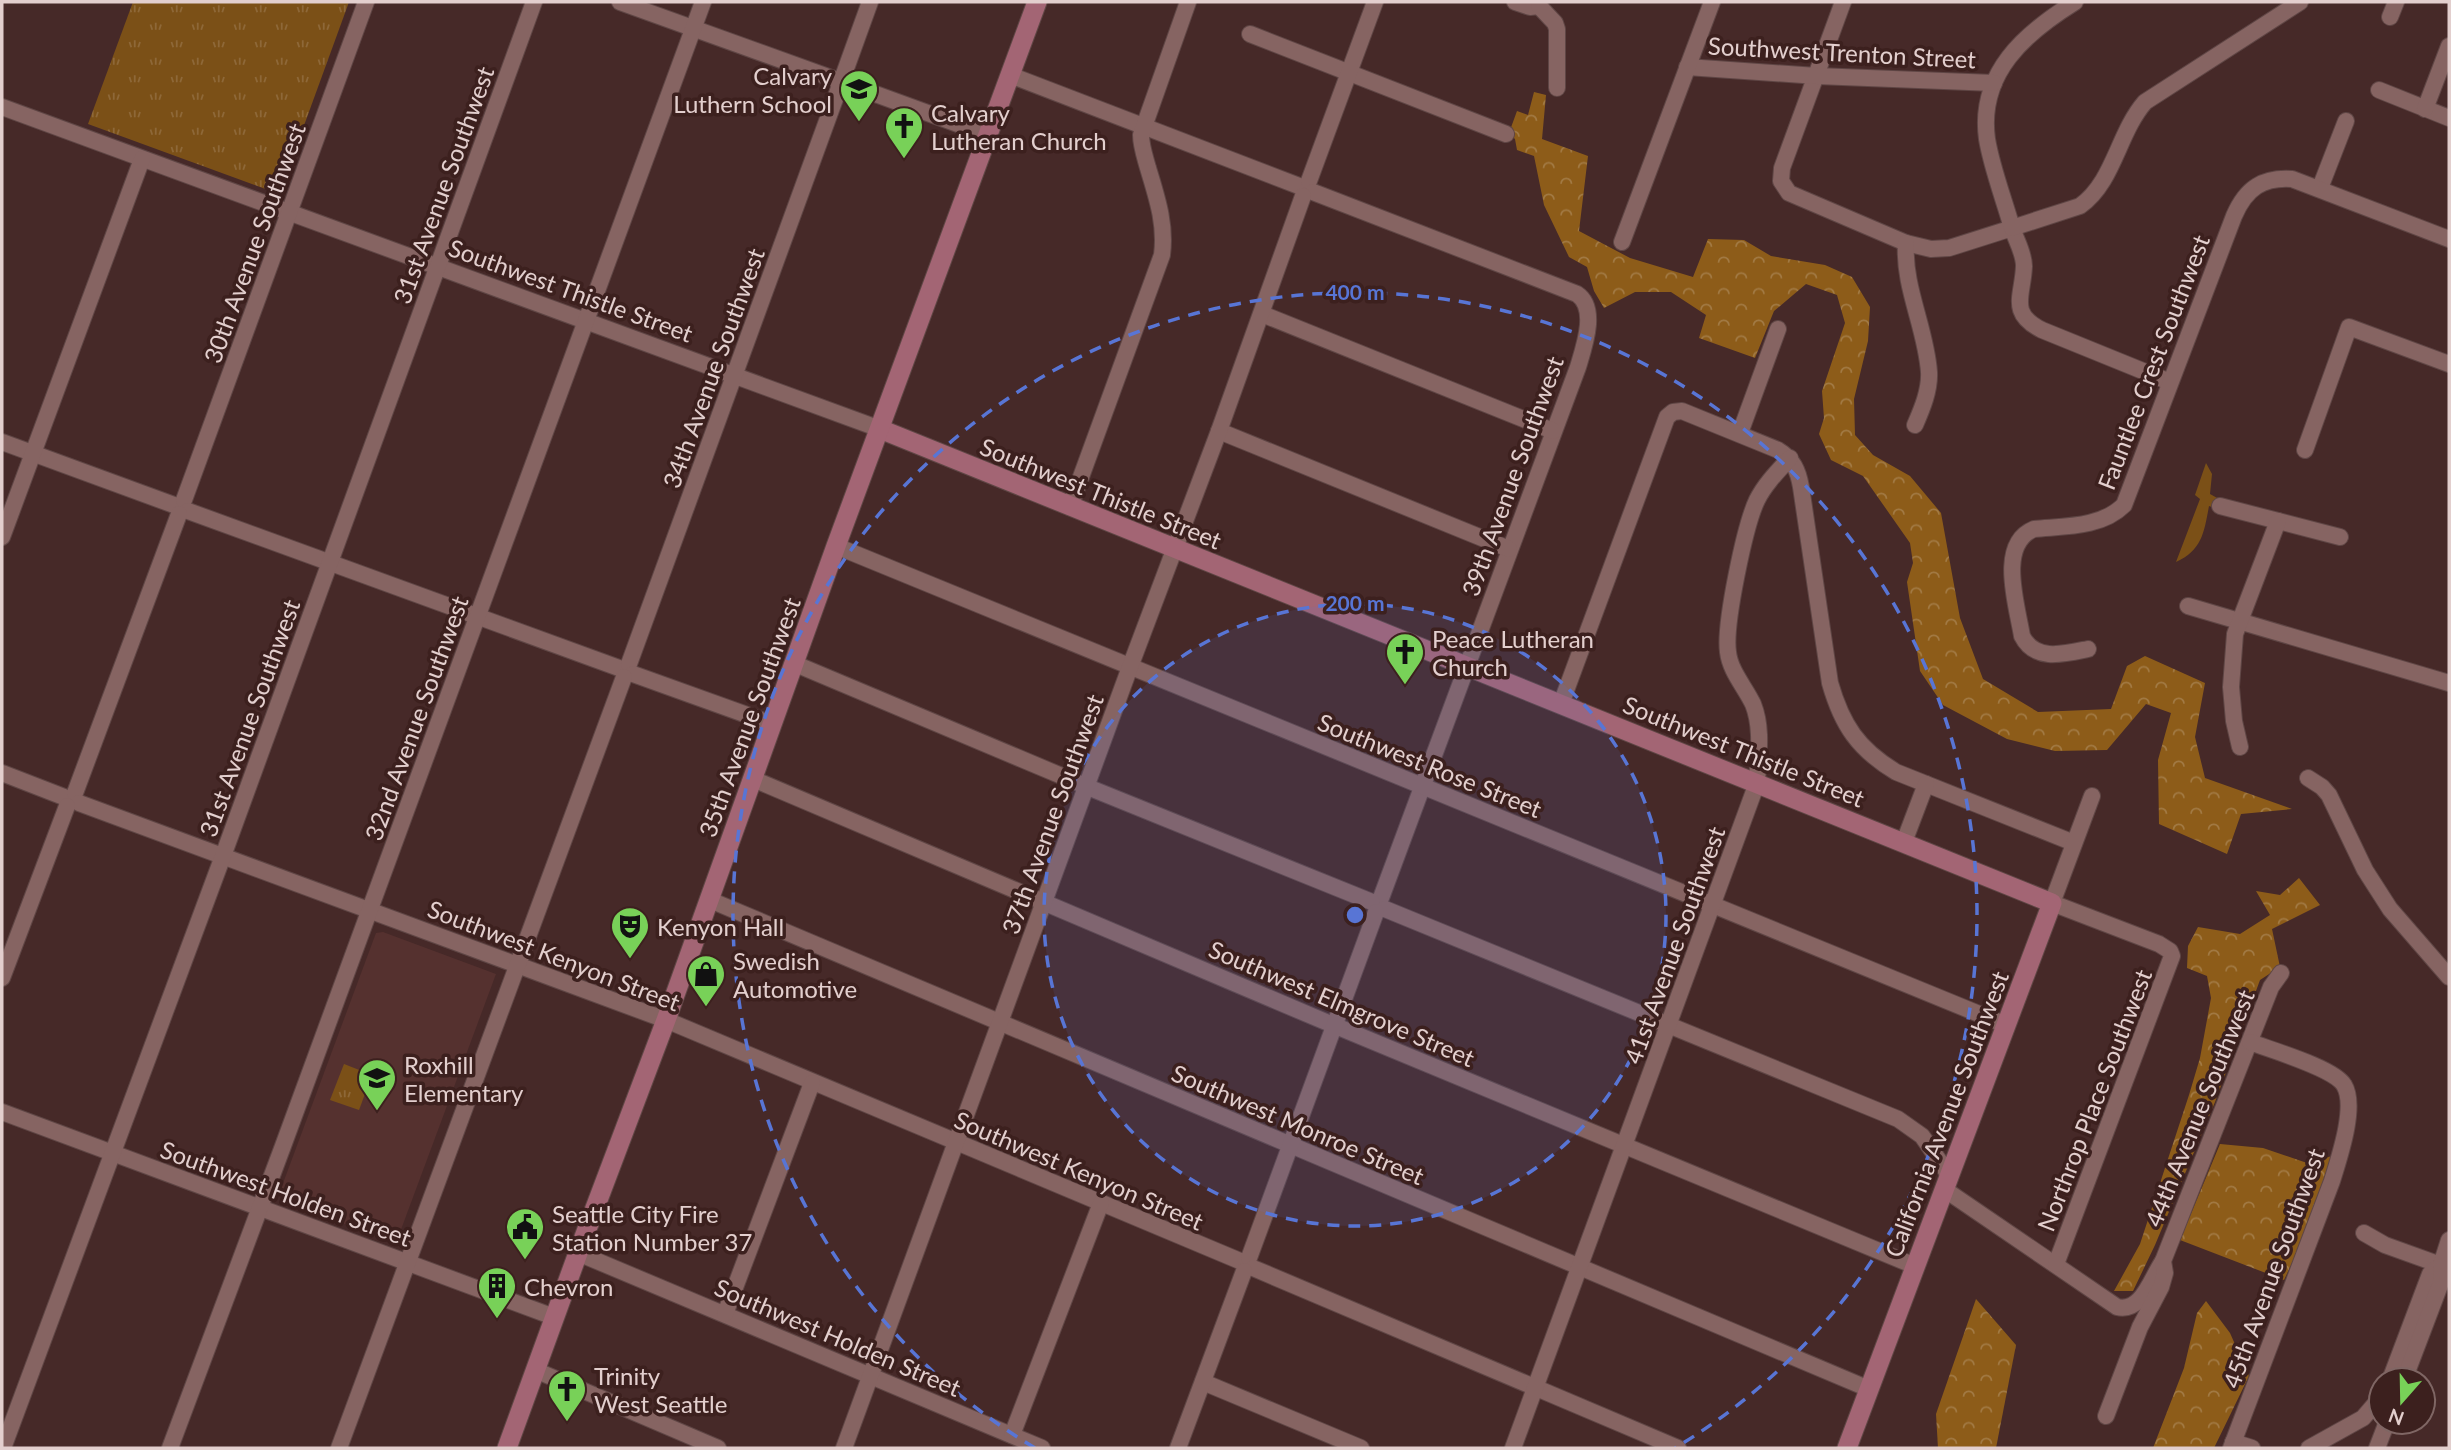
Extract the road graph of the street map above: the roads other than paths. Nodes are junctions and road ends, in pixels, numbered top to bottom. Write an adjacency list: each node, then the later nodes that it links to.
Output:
1 (366, 2): 36 (street, 30th Avenue Southwest)
2 (534, 2): 41 (street, 31st Avenue Southwest)
3 (620, 2): 15 (street)
4 (703, 2): 15 (street, 32nd Avenue Southwest)
5 (870, 2): 22 (street, 34th Avenue Southwest)
6 (1037, 2): 20 (main road, 35th Avenue Southwest)
7 (1188, 2): 30 (street)
8 (1375, 2): 19 (street, 37th Avenue Southwest)
9 (1515, 2): 14 (street)
10 (1712, 2): 18 (street)
11 (1843, 2): 21 (street)
12 (2075, 2): 23 (street)
13 (2300, 2): 37 (street)
14 (1541, 4): 24 (street)
15 (693, 29): 22 (street); 43 (street, 32nd Avenue Southwest)
16 (1250, 34): 19 (street)
17 (2449, 46): 27 (street)
18 (1688, 67): 21 (street, Southwest Trenton Street); 39 (street)
19 (1349, 72): 31 (street); 35 (street, 37th Avenue Southwest)
20 (1010, 75): 30 (street); 32 (main road, 35th Avenue Southwest)
21 (1817, 76): 23 (street, Southwest Trenton Street); 40 (street)
22 (841, 81): 32 (street); 46 (street, 34th Avenue Southwest)
23 (1994, 83): 37 (street)
24 (1558, 88)
25 (2379, 90): 27 (street)
26 (2, 107): 33 (street, Southwest Thistle Street)
27 (2425, 109): 28 (street)
28 (2449, 118)
29 (2346, 121): 34 (street)
30 (1143, 126): 35 (street); 59 (street)
31 (1506, 134)
32 (988, 135): 49 (main road, 35th Avenue Southwest)
33 (142, 159): 36 (street, Southwest Thistle Street); 55 (street)
34 (2320, 188): 38 (street); 47 (street, Fauntlee Crest Southwest)
35 (1306, 189): 42 (street, 37th Avenue Southwest); 51 (street, 39th Avenue Southwest)
36 (289, 212): 41 (street, Southwest Thistle Street); 58 (street, 30th Avenue Southwest)
37 (2012, 228): 40 (street); 47 (street)
38 (2449, 239)
39 (1622, 242)
40 (1906, 243): 48 (street)
41 (437, 267): 43 (street, Southwest Thistle Street); 66 (street, 31st Avenue Southwest)
42 (1262, 314): 50 (street, 37th Avenue Southwest); 51 (street)
43 (585, 321): 46 (street, Southwest Thistle Street); 68 (street, 32nd Avenue Southwest)
44 (1778, 329): 52 (street)
45 (2449, 365): 54 (street)
46 (735, 376): 49 (street, Southwest Thistle Street); 74 (street, 34th Avenue Southwest)
47 (2171, 382): 70 (street, Fauntlee Crest Southwest)
48 (1915, 425)
49 (880, 429): 59 (main road, Southwest Thistle Street); 63 (main road, 35th Avenue Southwest)
50 (1219, 431): 64 (street); 65 (street, 37th Avenue Southwest)
51 (1553, 431): 64 (street, 39th Avenue Southwest)
52 (1740, 433): 56 (street); 76 (street)
53 (2, 442): 55 (street)
54 (2305, 450)
55 (33, 453): 58 (street); 61 (street)
56 (1790, 458): 82 (street, 41st Avenue Southwest); 83 (street)
57 (2220, 506): 60 (street)
58 (181, 507): 66 (street); 87 (street, 30th Avenue Southwest)
59 (1070, 507): 65 (main road, Southwest Thistle Street)
60 (2278, 521): 62 (street); 69 (street)
61 (2, 537)
62 (2340, 537)
63 (836, 547): 71 (main road, 35th Avenue Southwest); 72 (street, Southwest Rose Street)
64 (1509, 549): 73 (street, 39th Avenue Southwest)
65 (1175, 550): 72 (street, 37th Avenue Southwest); 73 (main road, Southwest Thistle Street)
66 (330, 562): 68 (street); 90 (street, 31st Avenue Southwest)
67 (2188, 606): 69 (street)
68 (478, 616): 74 (street); 96 (street, 32nd Avenue Southwest)
69 (2240, 620): 75 (street); 78 (street)
70 (2088, 649)
71 (793, 663): 77 (main road, 35th Avenue Southwest); 85 (street)
72 (1130, 667): 84 (street, Southwest Rose Street); 85 (street, 37th Avenue Southwest)
73 (1467, 667): 76 (main road, Southwest Thistle Street); 84 (street, 39th Avenue Southwest)
74 (626, 671): 77 (street); 98 (street, 34th Avenue Southwest)
75 (2449, 683)
76 (1561, 704): 82 (main road, Southwest Thistle Street)
77 (772, 724): 81 (main road, 35th Avenue Southwest)
78 (2240, 747)
79 (2, 774): 87 (street, Southwest Kenyon Street)
80 (2308, 778): 100 (street)
81 (752, 779): 91 (main road, 35th Avenue Southwest); 92 (street, Southwest Elmgrove Street)
82 (1757, 783): 88 (main road, Southwest Thistle Street); 95 (street, 41st Avenue Southwest)
83 (1926, 784): 88 (street); 89 (street)
84 (1423, 786): 94 (street, 39th Avenue Southwest); 95 (street, Southwest Rose Street)
85 (1087, 787): 92 (street, 37th Avenue Southwest); 94 (street)
86 (2092, 796): 89 (street, California Avenue Southwest)
87 (71, 800): 90 (street, Southwest Kenyon Street); 101 (street, 30th Avenue Southwest)
88 (1904, 842): 93 (main road, Southwest Thistle Street)
89 (2074, 843): 93 (street, California Avenue Southwest)
90 (223, 856): 96 (street, Southwest Kenyon Street); 113 (street, 31st Avenue Southwest)
91 (710, 900): 102 (main road, 35th Avenue Southwest); 103 (street, Southwest Monroe Street)
92 (1044, 903): 103 (street, 37th Avenue Southwest); 106 (street, Southwest Elmgrove Street)
93 (2052, 903): 97 (street, Southwest Thistle Street); 105 (main road, California Avenue Southwest)
94 (1378, 905): 104 (street); 106 (street, 39th Avenue Southwest)
95 (1713, 906): 104 (street, 41st Avenue Southwest); 105 (street, Southwest Rose Street)
96 (370, 910): 98 (street, Southwest Kenyon Street); 116 (street, 32nd Avenue Southwest)
97 (2170, 951): 122 (street, Northrop Place Southwest)
98 (518, 965): 102 (street, Southwest Kenyon Street); 121 (street, 34th Avenue Southwest)
99 (2281, 973): 107 (street, 44th Avenue Southwest)
100 (2449, 976)
101 (2, 978)
102 (666, 1020): 108 (street, Southwest Kenyon Street); 119 (main road, 35th Avenue Southwest)
103 (1001, 1024): 110 (street, 37th Avenue Southwest); 111 (street, Southwest Monroe Street)
104 (1669, 1025): 112 (street, 41st Avenue Southwest); 114 (street)
105 (2006, 1025): 114 (main road, California Avenue Southwest)
106 (1334, 1026): 111 (street, 39th Avenue Southwest); 112 (street, Southwest Elmgrove Street)
107 (2250, 1042): 120 (street, 44th Avenue Southwest); 139 (street, 45th Avenue Southwest)
108 (812, 1083): 110 (street, Southwest Kenyon Street); 127 (street)
109 (2, 1112): 113 (street, Southwest Holden Street)
110 (957, 1143): 115 (street, Southwest Kenyon Street); 132 (street, 37th Avenue Southwest)
111 (1290, 1146): 123 (street, 39th Avenue Southwest); 126 (street, Southwest Monroe Street)
112 (1624, 1146): 124 (street, Southwest Elmgrove Street); 126 (street, 41st Avenue Southwest)
113 (112, 1153): 116 (street, Southwest Holden Street); 140 (street, 31st Avenue Southwest)
114 (1946, 1182): 122 (street); 124 (main road, California Avenue Southwest)
115 (1101, 1203): 123 (street, Southwest Kenyon Street); 138 (street)
116 (259, 1207): 121 (street, Southwest Holden Street); 141 (street, 32nd Avenue Southwest)
117 (2364, 1233): 125 (street)
118 (2449, 1240): 125 (street)
119 (578, 1253): 127 (street, Southwest Holden Street); 128 (main road, 35th Avenue Southwest)
120 (2163, 1261): 122 (street, 44th Avenue Southwest); 137 (street, 44th Avenue Southwest)
121 (408, 1263): 128 (street, Southwest Holden Street); 142 (street, 34th Avenue Southwest)
122 (2056, 1264)
123 (1246, 1265): 133 (street, 39th Avenue Southwest); 134 (street, Southwest Kenyon Street)
124 (1915, 1266): 135 (main road, California Avenue Southwest)
125 (2445, 1266): 129 (street); 130 (street)
126 (1579, 1267): 134 (street, 41st Avenue Southwest); 135 (street, Southwest Monroe Street)
127 (724, 1314): 132 (street, Southwest Holden Street)
128 (554, 1317): 131 (main road, 35th Avenue Southwest)
129 (2395, 1366)
130 (2409, 1366)
131 (535, 1370): 143 (main road, 35th Avenue Southwest); 144 (street)
132 (872, 1376): 138 (street, Southwest Holden Street); 145 (street, 37th Avenue Southwest)
133 (1203, 1382): 147 (street, 39th Avenue Southwest); 148 (street)
134 (1536, 1388): 149 (street, 41st Avenue Southwest); 150 (street, Southwest Kenyon Street)
135 (1869, 1389): 151 (main road, California Avenue Southwest)
136 (2367, 1412): 153 (street)
137 (2106, 1416)
138 (1012, 1435): 146 (street, Southwest Holden Street)
139 (2232, 1445): 152 (street)
140 (4, 1447)
141 (170, 1448)
142 (339, 1448)
143 (507, 1448)
144 (718, 1448)
145 (844, 1448)
146 (1042, 1448)
147 (1178, 1448)
148 (1361, 1448)
149 (1513, 1448)
150 (1678, 1448)
151 (1847, 1448)
152 (2252, 1448)
153 (2309, 1448)

